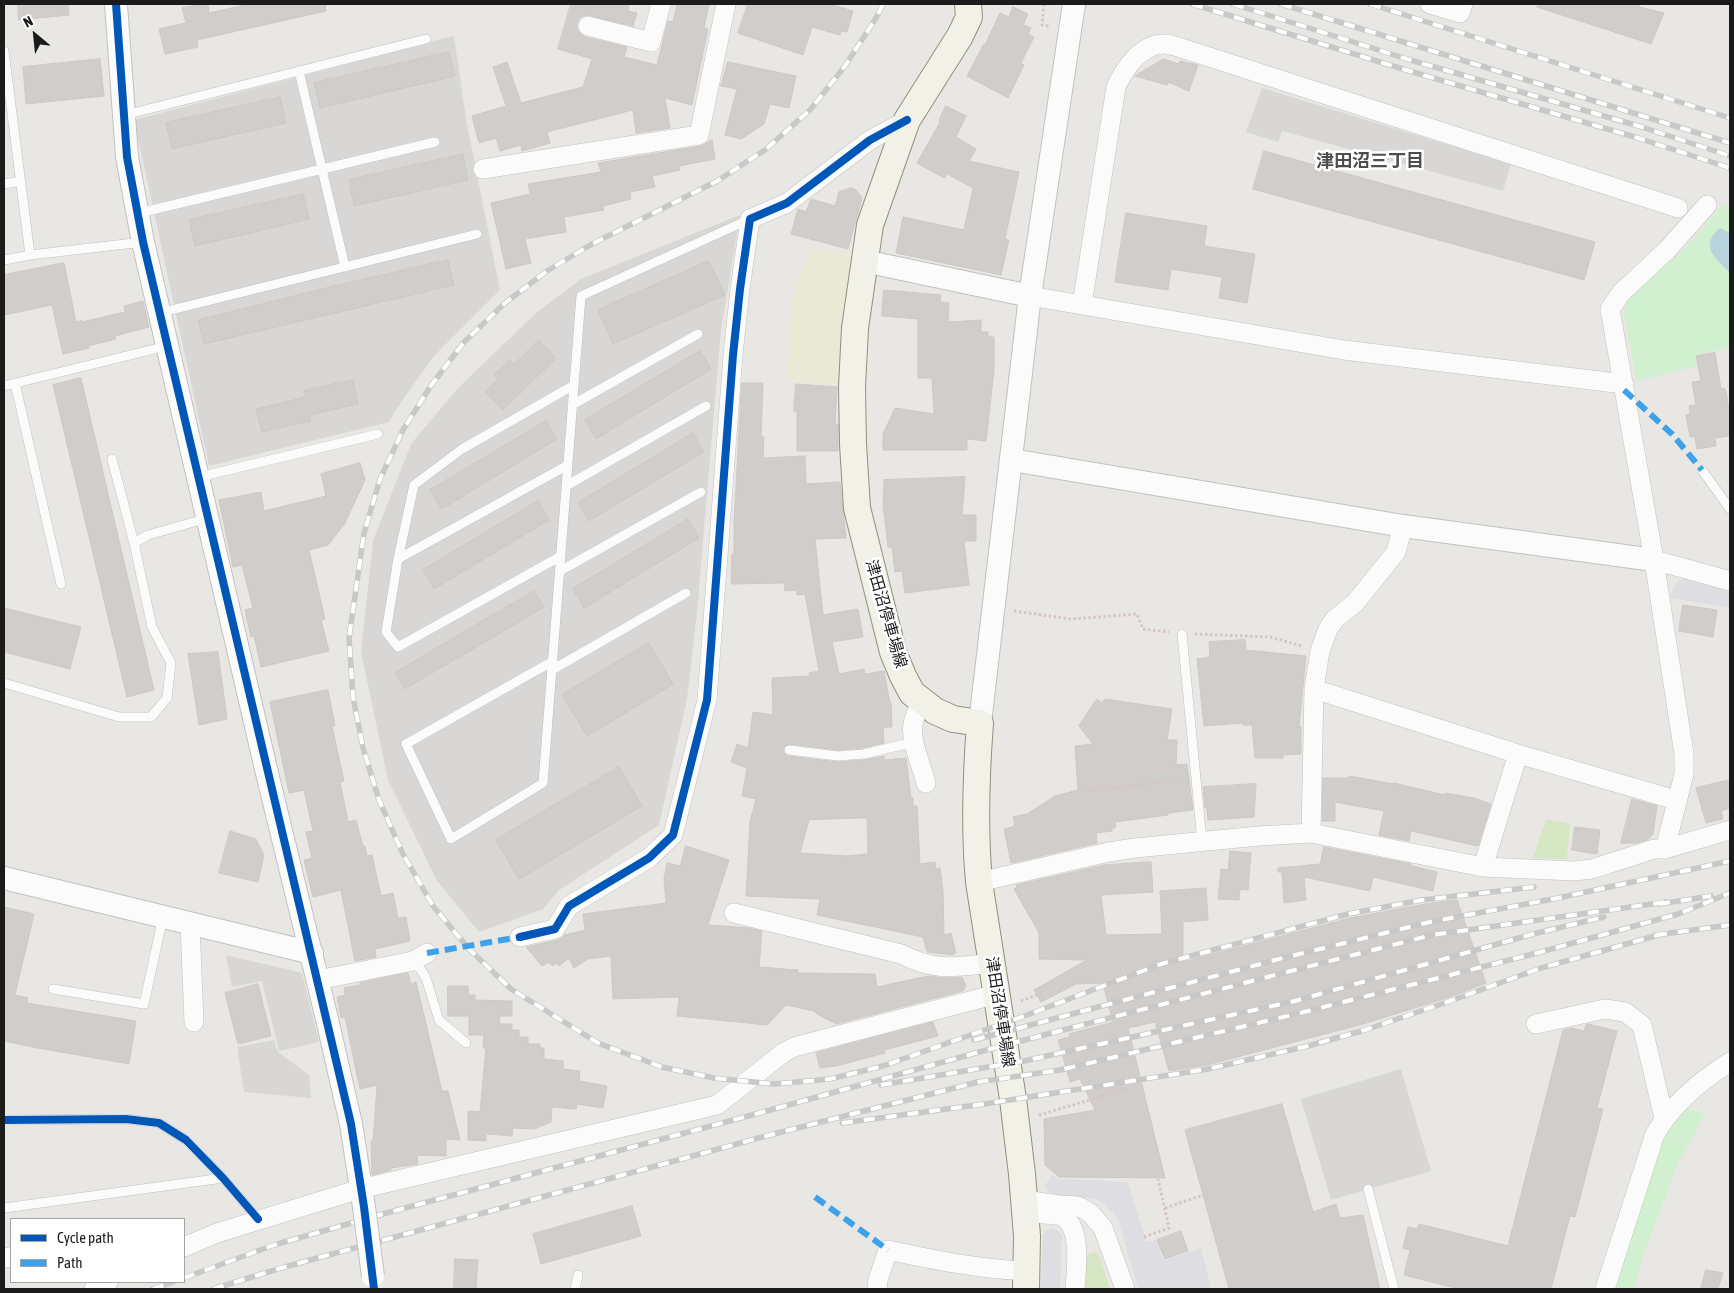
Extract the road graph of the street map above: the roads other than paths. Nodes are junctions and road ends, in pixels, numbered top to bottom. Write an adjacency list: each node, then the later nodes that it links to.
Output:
1 (116, 4): 12 (street)
2 (661, 4): 8 (street)
3 (726, 4): 16 (street)
4 (968, 4): 13 (main road, 津田沼停車場線)
5 (1074, 4): 29 (street)
6 (1430, 4): 7 (street)
7 (1463, 4)
8 (588, 26)
9 (426, 39): 11 (lane)
10 (4, 51): 17 (lane)
11 (299, 71): 12 (lane); 15 (lane)
12 (124, 115): 21 (street)
13 (907, 120): 22 (street); 27 (main road, 津田沼停車場線)
14 (435, 142): 15 (lane)
15 (322, 169): 21 (lane); 28 (lane)
16 (483, 169)
17 (21, 181): 18 (lane); 25 (lane)
18 (4, 184)
19 (1706, 206): 35 (street)
20 (1678, 208): 30 (street)
21 (138, 214): 24 (street)
22 (750, 219): 36 (lane); 80 (street)
23 (477, 234): 28 (lane)
24 (143, 242): 25 (lane); 31 (street)
25 (30, 255): 26 (lane)
26 (4, 260)
27 (864, 261): 29 (street); 63 (main road, 津田沼停車場線)
28 (345, 267): 31 (lane)
29 (1030, 296): 30 (street); 42 (street)
30 (1082, 305): 35 (street)
31 (159, 313): 33 (street)
32 (698, 334): 38 (lane)
33 (167, 346): 34 (lane); 45 (street)
34 (15, 383): 37 (lane); 57 (lane)
35 (1624, 384): 54 (street)
36 (574, 385): 38 (lane); 53 (lane)
37 (4, 386)
38 (572, 405): 43 (lane)
39 (706, 406): 46 (lane)
40 (378, 434): 45 (lane)
41 (112, 459): 51 (lane)
42 (1012, 460): 50 (street); 64 (street)
43 (568, 465): 46 (lane); 53 (lane)
44 (1702, 470): 48 (lane)
45 (198, 478): 49 (street)
46 (566, 486): 52 (lane)
47 (701, 492): 55 (lane)
48 (1730, 509)
49 (208, 518): 51 (lane); 81 (street)
50 (1403, 526): 54 (street); 62 (street)
51 (134, 543): 61 (lane)
52 (561, 556): 53 (lane); 55 (lane)
53 (398, 559)
54 (1654, 560): 56 (street); 69 (street)
55 (560, 571): 60 (lane)
56 (1730, 581)
57 (60, 584)
58 (686, 593): 60 (lane)
59 (1182, 634): 72 (lane)
60 (552, 666): 60 (lane)
61 (4, 683)
62 (1314, 689): 67 (street); 71 (street)
63 (922, 702): 64 (main road, 津田沼停車場線); 65 (street)
64 (980, 723): 76 (main road, 津田沼停車場線)
65 (914, 742): 66 (lane); 68 (street)
66 (789, 750)
67 (1518, 754): 69 (street); 74 (street)
68 (926, 783)
69 (1677, 802): 73 (street)
70 (1730, 830): 73 (street)
71 (1311, 833): 72 (street); 74 (street)
72 (1202, 842): 76 (street)
73 (1665, 849): 74 (street)
74 (1482, 867)
75 (4, 878): 78 (street)
76 (979, 882): 83 (main road, 津田沼停車場線)
77 (734, 913): 83 (street)
78 (163, 917): 79 (street); 85 (lane)
79 (190, 924): 81 (street); 87 (street)
80 (520, 937)
81 (312, 954): 84 (street)
82 (420, 957): 84 (street); 89 (lane)
83 (992, 963): 86 (main road, 津田沼停車場線)
84 (318, 980): 95 (street)
85 (53, 990)
86 (1007, 998): 95 (street); 96 (main road, 津田沼停車場線)
87 (194, 1022)
88 (1536, 1024): 91 (street)
89 (466, 1043)
90 (1730, 1062): 91 (street)
91 (1664, 1118): 114 (street)
92 (4, 1120): 93 (lane)
93 (223, 1178): 97 (lane); 98 (lane)
94 (1368, 1189): 113 (lane)
95 (362, 1198): 98 (street); 107 (street, bridge)
96 (1025, 1206): 101 (street); 102 (street); 105 (main road, 津田沼停車場線)
97 (4, 1208)
98 (258, 1219): 99 (street)
99 (217, 1232): 100 (street); 103 (street)
100 (185, 1235)
101 (1107, 1240): 102 (street); 112 (street)
102 (1077, 1246): 111 (street)
103 (185, 1248)
104 (578, 1275): 109 (lane)
105 (1026, 1280): 110 (street)
106 (106, 1283): 108 (street)
107 (373, 1283)
108 (94, 1289)
109 (576, 1289)
110 (877, 1289)
111 (1075, 1289)
112 (1124, 1289)
113 (1394, 1289)
114 (1605, 1289)

